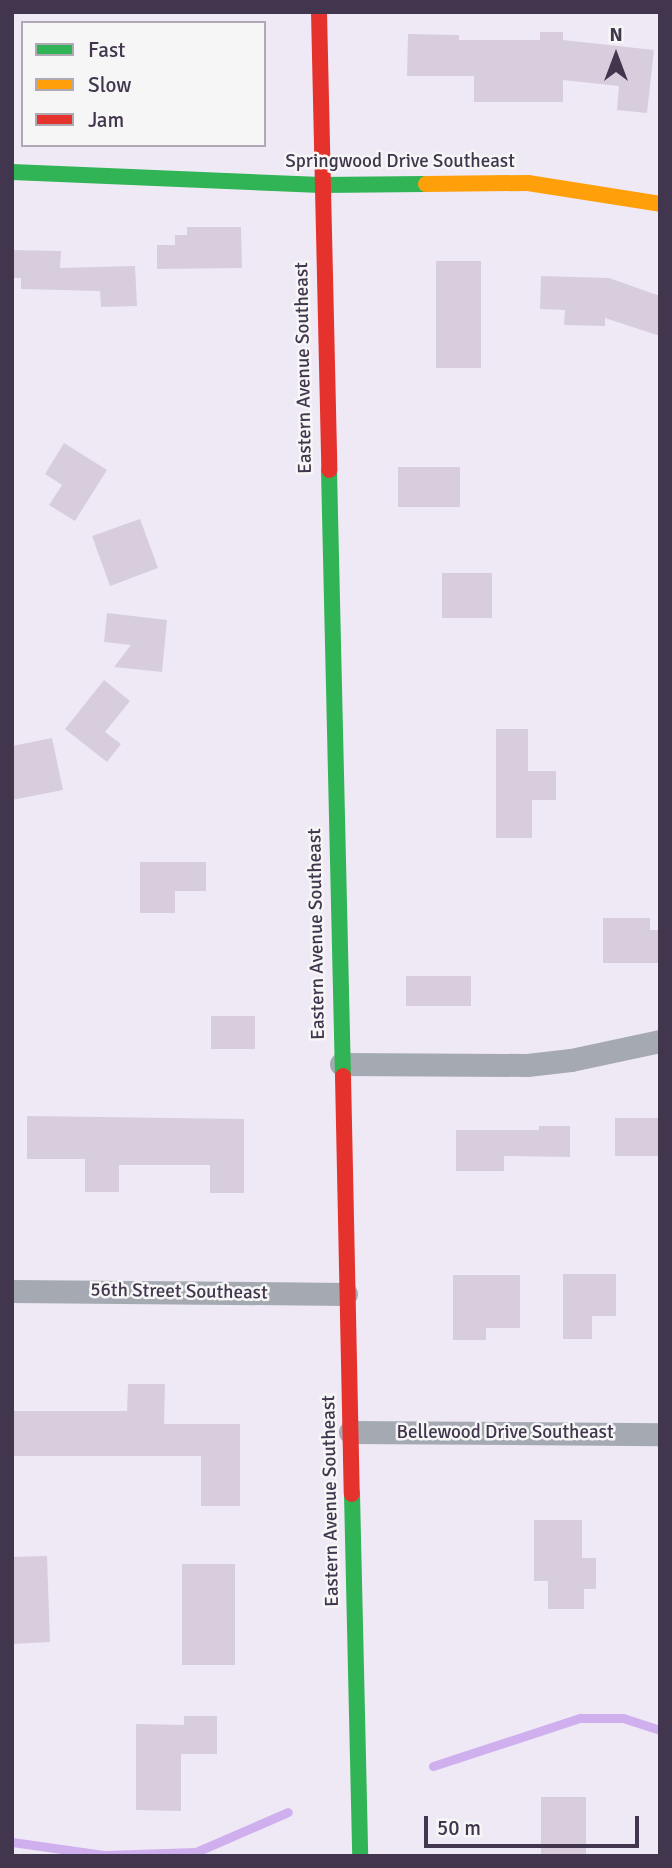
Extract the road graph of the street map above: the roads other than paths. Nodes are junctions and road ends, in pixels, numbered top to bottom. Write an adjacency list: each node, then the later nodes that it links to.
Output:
1 (319, 12): 3 (street, Eastern Avenue Southeast)
2 (12, 172): 3 (street, Springwood Drive Southeast)
3 (321, 185): 4 (street, Springwood Drive Southeast); 6 (street, Eastern Avenue Southeast)
4 (660, 204)
5 (660, 1041): 6 (street)
6 (341, 1064): 8 (street, Eastern Avenue Southeast)
7 (12, 1290): 8 (street, 56th Street Southeast)
8 (346, 1294): 9 (street, Eastern Avenue Southeast)
9 (350, 1433): 10 (street, Bellewood Drive Southeast); 11 (street, Eastern Avenue Southeast)
10 (660, 1434)
11 (360, 1856)

